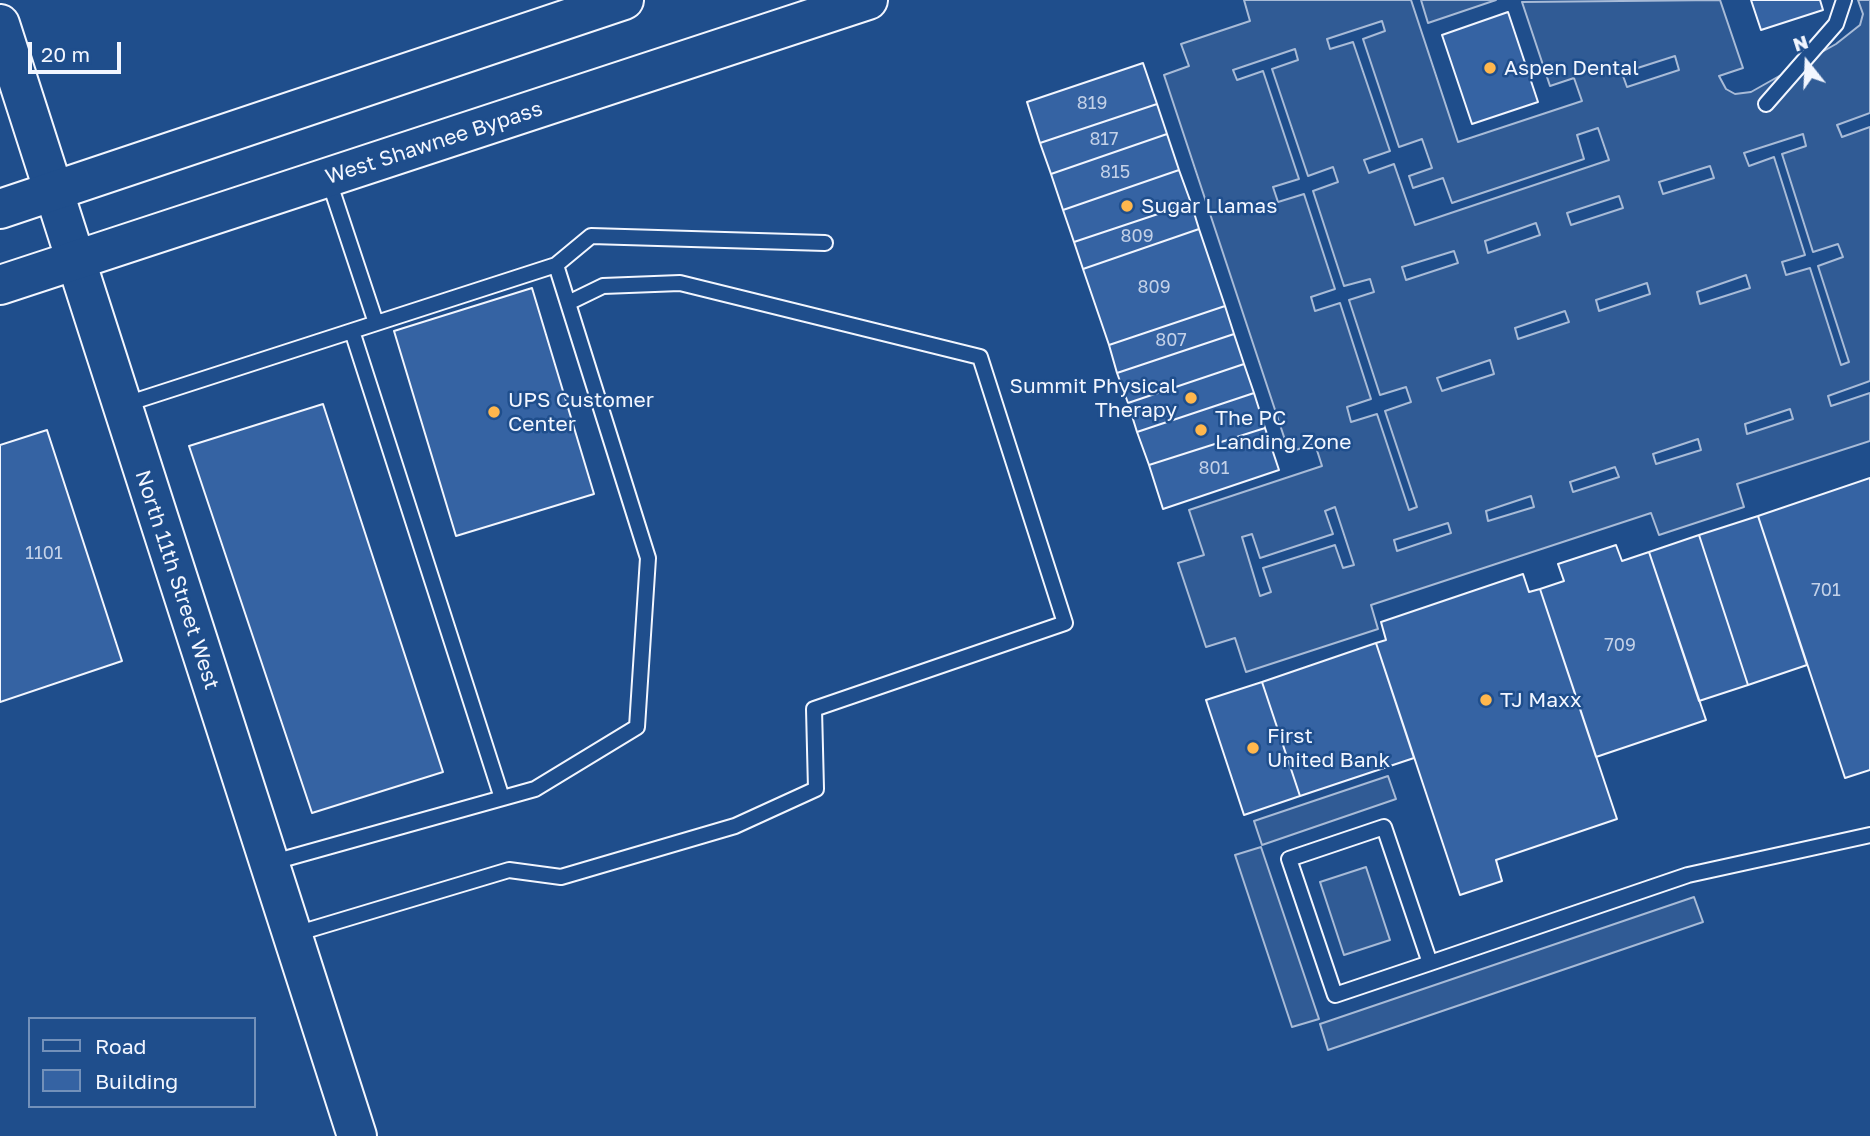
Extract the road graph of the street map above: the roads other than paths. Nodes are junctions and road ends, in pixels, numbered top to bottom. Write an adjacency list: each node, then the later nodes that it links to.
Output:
1 (624, 0): 7 (main road)
2 (868, 0): 6 (main road, West Shawnee Bypass)
3 (1844, 0): 5 (lane)
4 (0, 24): 7 (main road, North 11th Street West)
5 (1766, 104)
6 (328, 178): 10 (main road, West Shawnee Bypass); 14 (lane)
7 (54, 191): 8 (main road); 10 (main road, North 11th Street West)
8 (0, 209)
9 (825, 243): 11 (lane)
10 (78, 260): 12 (main road, West Shawnee Bypass); 16 (main road, North 11th Street West)
11 (556, 265): 13 (lane); 14 (lane)
12 (0, 285)
13 (568, 303): 17 (lane); 20 (lane)
14 (376, 323): 15 (lane)
15 (352, 331): 16 (lane); 17 (lane)
16 (121, 405): 19 (main road, North 11th Street West)
17 (502, 798): 19 (lane)
18 (1870, 835): 21 (lane)
19 (268, 863): 20 (main road, North 11th Street West)
20 (291, 936): 22 (main road, North 11th Street West)
21 (1430, 963): 21 (lane)
22 (357, 1136)

